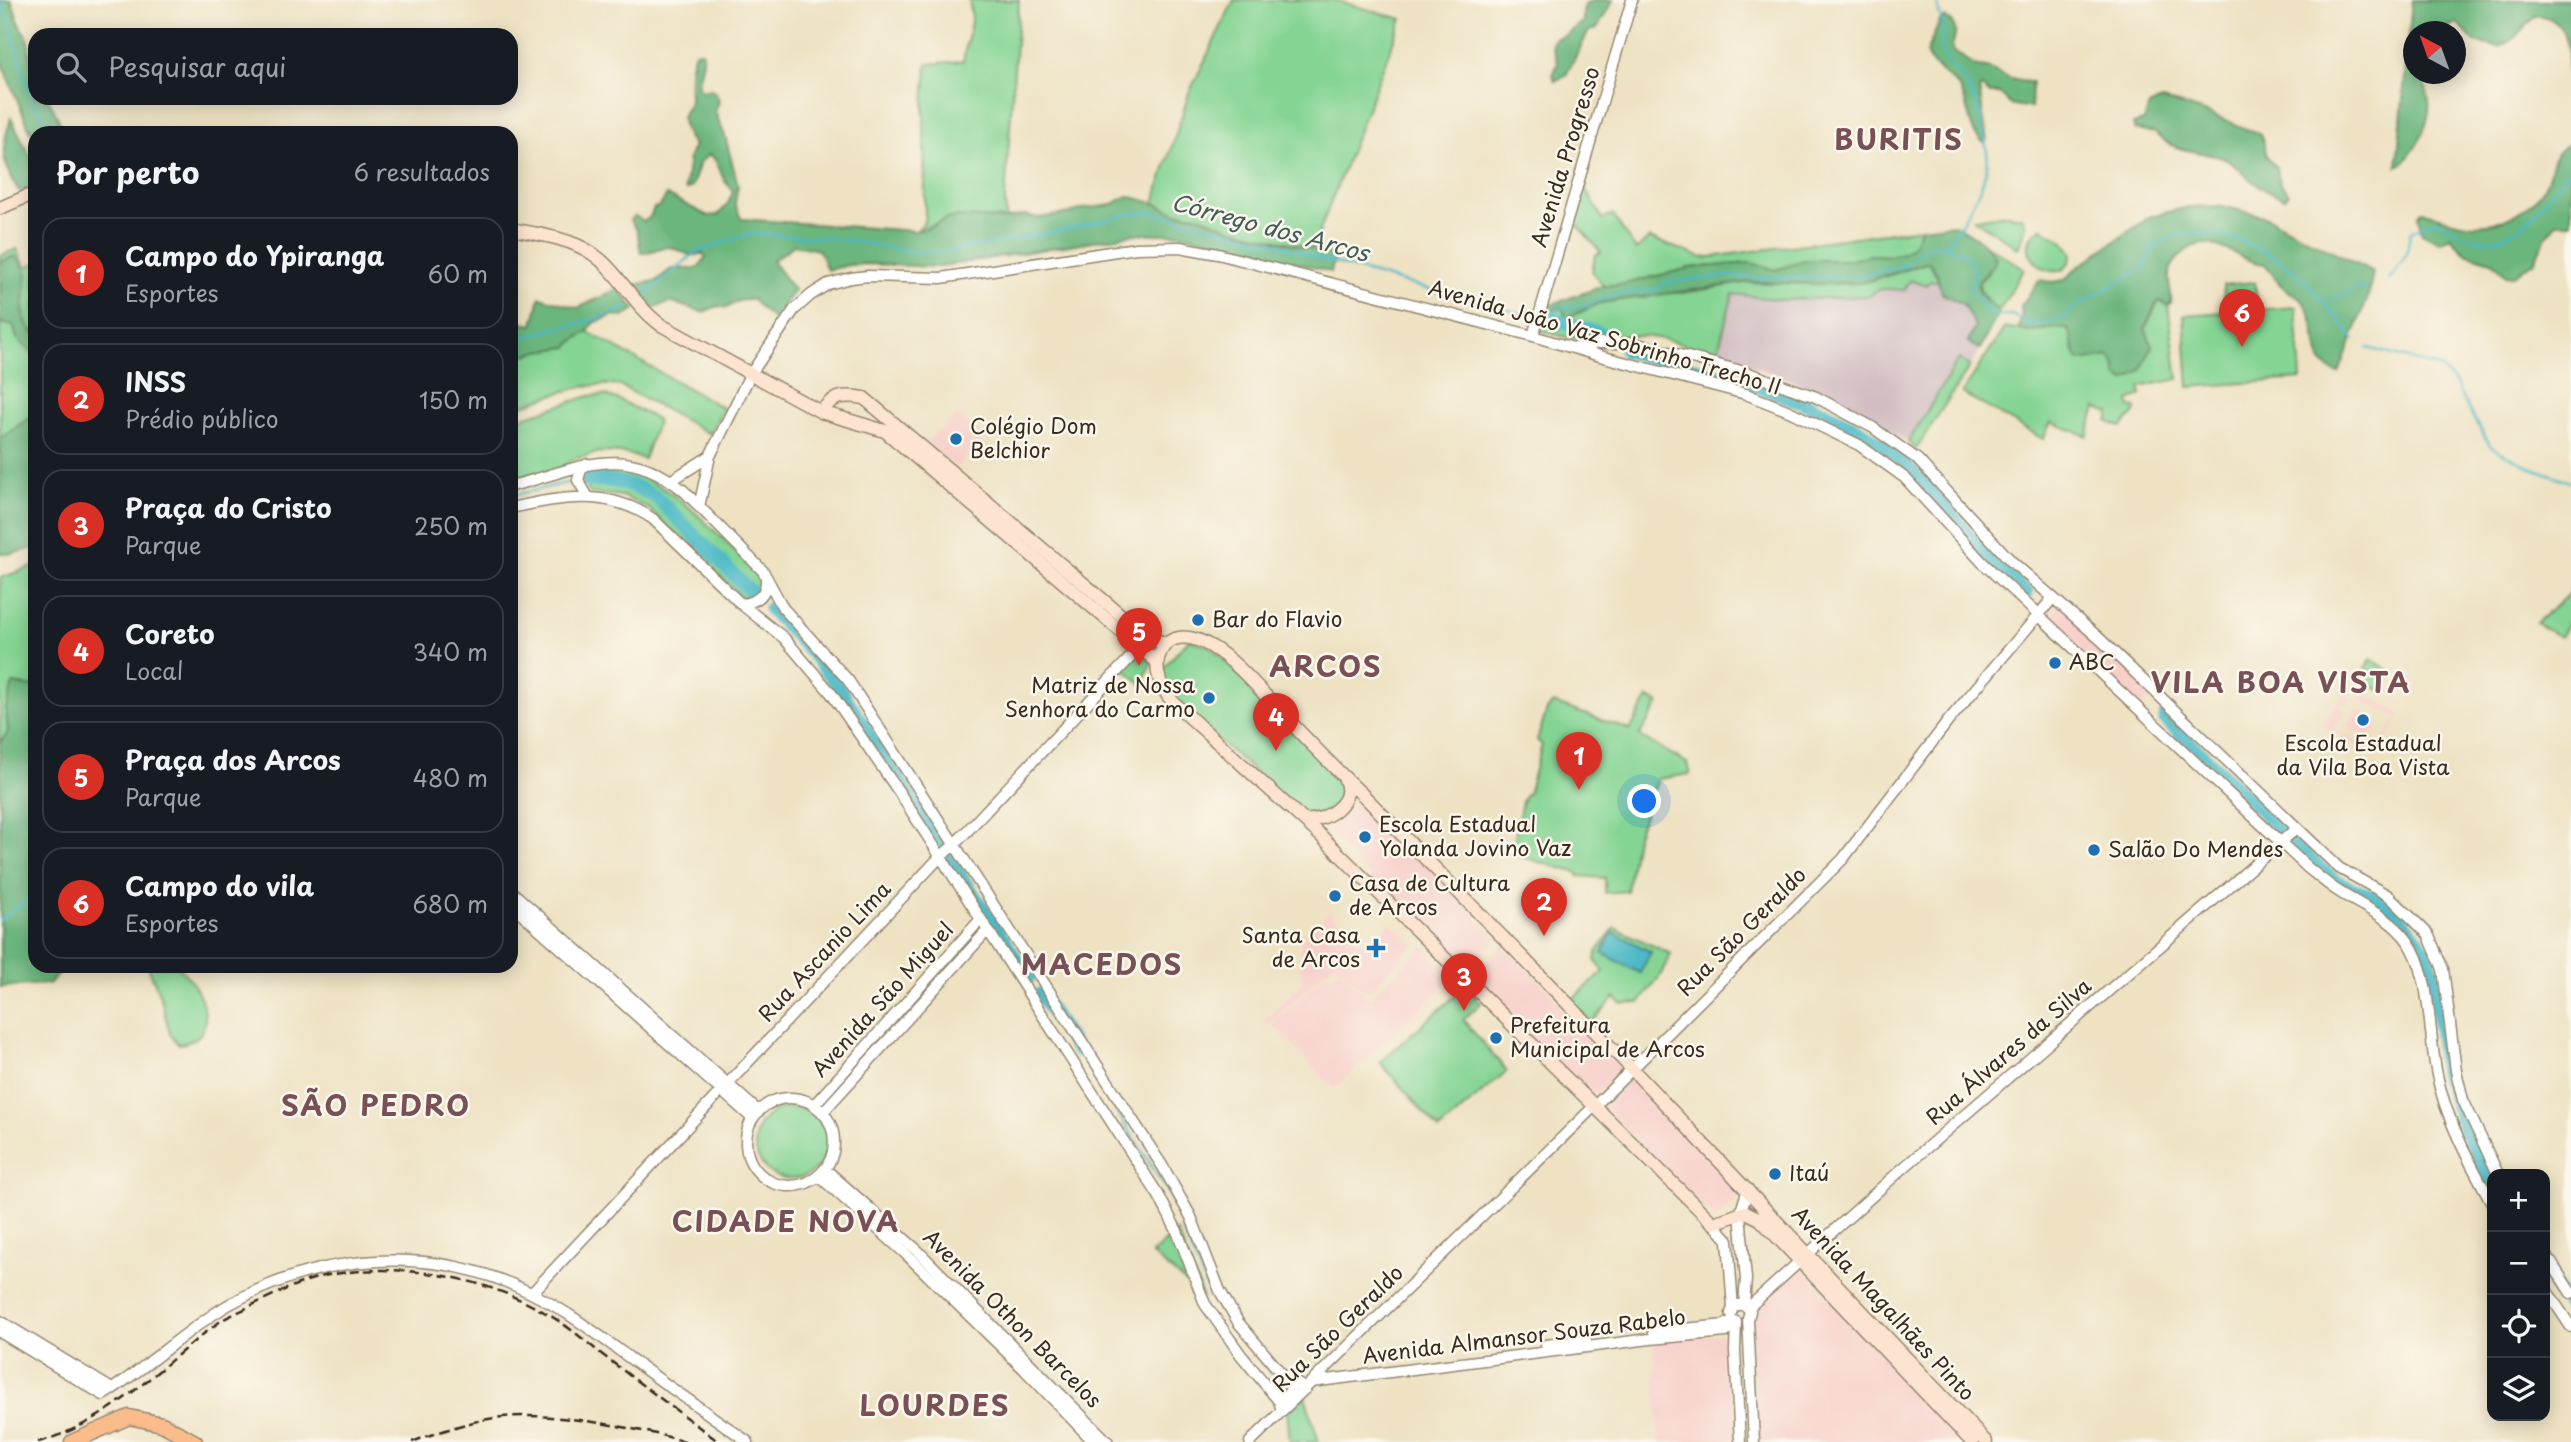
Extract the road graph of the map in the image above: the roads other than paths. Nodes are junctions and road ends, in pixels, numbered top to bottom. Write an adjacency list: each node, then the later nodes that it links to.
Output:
1 (1632, 0): 7 (street, Avenida Progresso)
2 (28, 196): 3 (main road)
3 (20, 200): 4 (main road); 5 (main road)
4 (28, 201)
5 (0, 208)
6 (518, 230): 11 (main road)
7 (1534, 330): 9 (street, Avenida João Vaz Sobrinho Trecho II); 11 (street, Avenida João Vaz Sobrinho Trecho II)
8 (1620, 342): 9 (street); 10 (street); 22 (street)
9 (1575, 348): 10 (street, Avenida João Vaz Sobrinho Trecho II)
10 (1617, 360): 25 (street, Avenida João Vaz Sobrinho Trecho II)
11 (750, 375): 12 (main road); 13 (street, Avenida João Vaz Sobrinho Trecho II)
12 (821, 412): 17 (main road); 17 (main road)
13 (710, 456): 15 (street); 19 (street, Avenida João Vaz Sobrinho Trecho II)
14 (587, 464): 15 (street); 16 (street); 18 (street)
15 (672, 480): 19 (street)
16 (518, 484)
17 (962, 488): 27 (main road)
18 (588, 497): 20 (street); 23 (street)
19 (699, 507): 21 (street)
20 (518, 508)
21 (763, 571): 23 (street); 24 (street)
22 (2052, 599): 25 (street, Rua São Geraldo); 33 (street)
23 (741, 604): 26 (street)
24 (783, 608): 26 (street); 36 (street)
25 (2039, 615): 35 (street, Avenida João Vaz Sobrinho Trecho II); 42 (street, Rua São Geraldo)
26 (762, 619): 37 (street)
27 (1145, 642): 28 (main road); 29 (main road); 36 (street, Rua Ascanio Lima)
28 (1166, 643): 29 (main road); 30 (main road, Avenida Magalhães Pinto)
29 (1156, 661): 32 (main road)
30 (1343, 777): 31 (main road, Avenida Magalhães Pinto); 32 (main road)
31 (1367, 798): 34 (main road); 42 (main road, Avenida Magalhães Pinto)
32 (1304, 820): 34 (main road)
33 (2295, 830): 35 (street, Rua Álvares da Silva); 47 (street)
34 (1320, 835): 44 (main road)
35 (2283, 842): 50 (street, Avenida João Vaz Sobrinho Trecho II); 53 (street, Rua Álvares da Silva)
36 (953, 846): 37 (street, Rua Ascanio Lima); 63 (street)
37 (939, 858): 40 (street); 43 (street, Rua Ascanio Lima)
38 (518, 897): 43 (street)
39 (518, 910): 43 (street)
40 (980, 920): 41 (street); 45 (street, Avenida São Miguel)
41 (987, 931): 45 (street, Avenida São Miguel); 65 (street)
42 (1632, 1069): 44 (street, Rua São Geraldo); 49 (main road, Avenida Magalhães Pinto)
43 (724, 1087): 46 (street); 55 (street, Rua Ascanio Lima)
44 (1595, 1106): 52 (main road); 64 (street, Rua São Geraldo)
45 (818, 1109): 46 (street); 48 (street)
46 (755, 1114): 48 (street)
47 (2496, 1169)
48 (822, 1172): 73 (street, Avenida Othon Barcelos); 74 (street, Avenida Othon Barcelos)
49 (1750, 1191): 51 (street); 53 (main road, Avenida Magalhães Pinto)
50 (2487, 1193)
51 (1740, 1213): 52 (main road); 53 (main road, Avenida Magalhães Pinto); 58 (street)
52 (1713, 1223): 58 (street)
53 (1803, 1256): 58 (street, Rua Álvares da Silva); 62 (main road, Avenida Magalhães Pinto)
54 (2550, 1261): 56 (street)
55 (532, 1293): 66 (street); 72 (street)
56 (2571, 1293)
57 (2550, 1295): 60 (street)
58 (1740, 1315): 64 (street, Avenida Almansor Souza Rabelo); 76 (street); 77 (street)
59 (0, 1321): 66 (street)
60 (2571, 1327)
61 (0, 1332): 66 (street)
62 (1900, 1358): 78 (main road, Avenida Magalhães Pinto); 79 (main road, Avenida Magalhães Pinto)
63 (1286, 1378): 64 (street); 65 (street)
64 (1312, 1382): 67 (street, Rua São Geraldo)
65 (1270, 1391): 67 (street)
66 (108, 1392)
67 (1282, 1411): 75 (street, Rua São Geraldo)
68 (146, 1419): 69 (main road); 70 (main road); 71 (main road)
69 (72, 1442)
70 (180, 1442)
71 (195, 1442)
72 (748, 1442)
73 (1094, 1442)
74 (1108, 1442)
75 (1250, 1442)
76 (1740, 1442)
77 (1754, 1442)
78 (1972, 1442)
79 (1986, 1442)

